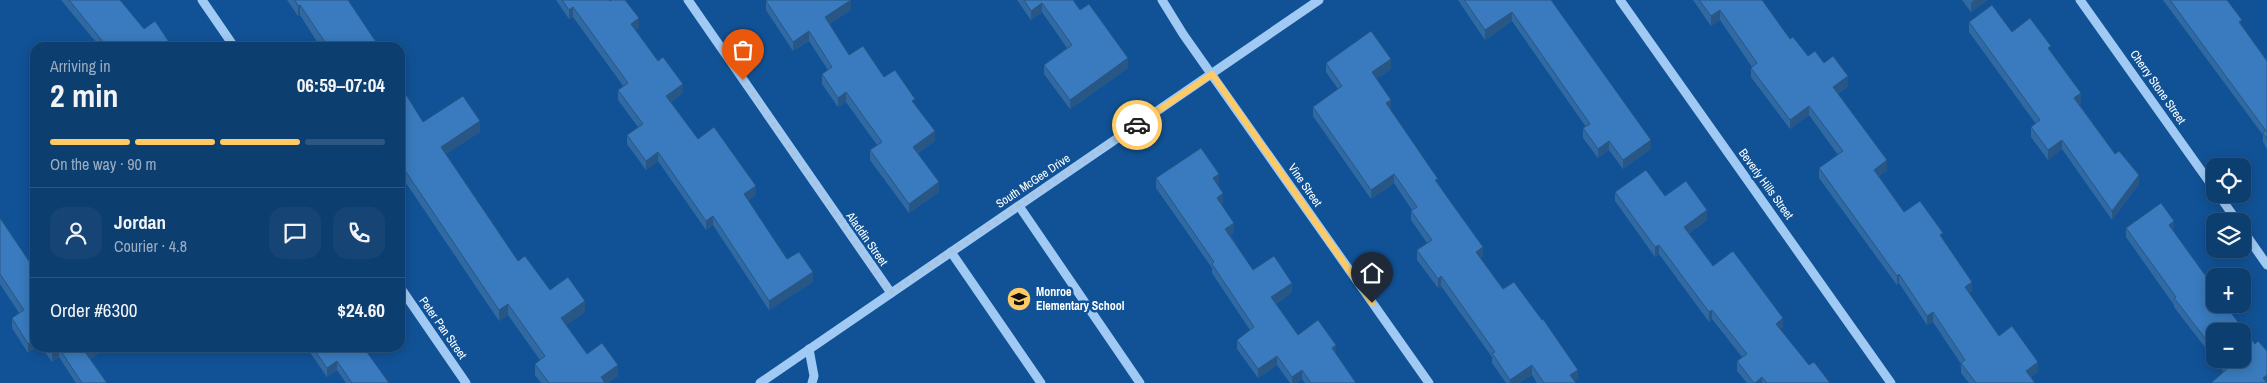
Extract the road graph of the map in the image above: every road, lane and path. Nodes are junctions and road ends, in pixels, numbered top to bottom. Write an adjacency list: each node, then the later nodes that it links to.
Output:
1 (202, 0): 7 (street)
2 (688, 0): 14 (street, Aladdin Street)
3 (1162, 0): 8 (street, Vine Street)
4 (1319, 0): 8 (street, South McGee Drive)
5 (1620, 0): 23 (street, Beverly Hills Street)
6 (2080, 0): 9 (street, Cherry Stone Street)
7 (230, 42)
8 (1212, 74): 10 (street, South McGee Drive); 22 (street, Vine Street)
9 (2206, 177)
10 (1019, 206): 12 (street, South McGee Drive); 21 (street)
11 (2251, 242): 13 (street)
12 (952, 252): 14 (street, South McGee Drive); 20 (street)
13 (2267, 264)
14 (890, 293): 16 (street, South McGee Drive)
15 (405, 294): 17 (street, Peter Pan Street)
16 (809, 349): 18 (street, South McGee Drive); 19 (street)
17 (466, 383)
18 (760, 383)
19 (812, 383)
20 (1041, 383)
21 (1140, 383)
22 (1429, 383)
23 (1891, 383)

